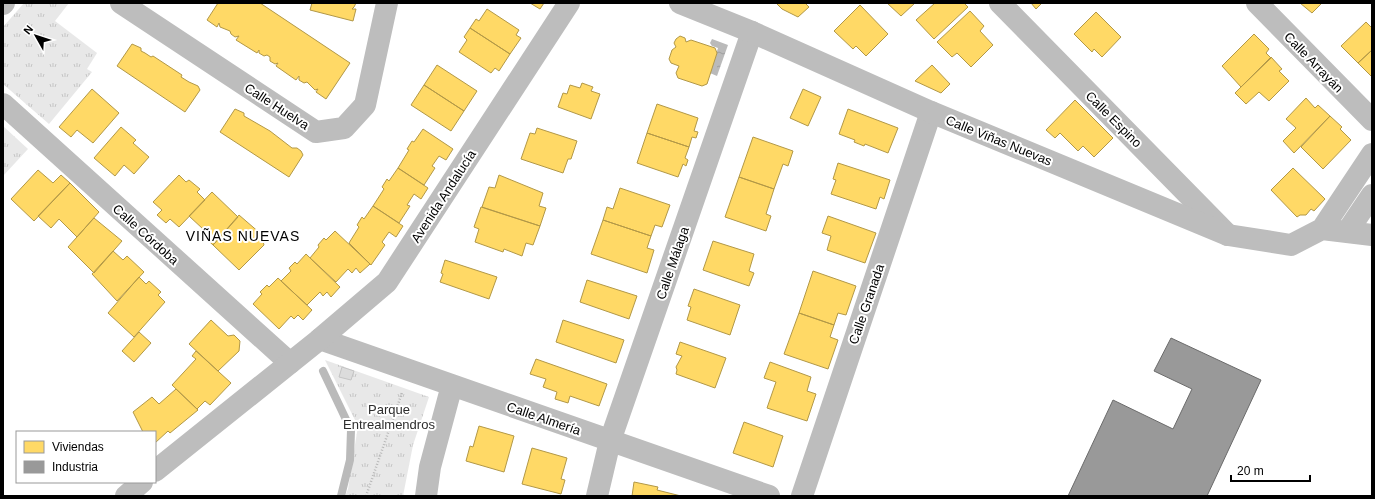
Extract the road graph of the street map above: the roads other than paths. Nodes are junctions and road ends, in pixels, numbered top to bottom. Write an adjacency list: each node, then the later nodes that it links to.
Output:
1 (121, 3): 2 (street, Calle Huelva)
2 (387, 3)
3 (569, 3): 17 (street, Avenida Andalucía)
4 (680, 3): 7 (street, Calle Viñas Nuevas)
5 (1000, 3): 15 (street, Calle Espino)
6 (1257, 3): 10 (street, Calle Arrayán)
7 (752, 32): 9 (street, Calle Viñas Nuevas); 20 (street, Calle Málaga)
8 (3, 104): 18 (street, Calle Córdoba)
9 (931, 112): 15 (street, Calle Viñas Nuevas); 27 (street, Calle Granada)
10 (1372, 120)
11 (1372, 154): 13 (street)
12 (1372, 195): 14 (street)
13 (1322, 229): 14 (street); 15 (street, Calle Viñas Nuevas)
14 (1347, 232): 16 (street)
15 (1228, 234)
16 (1372, 235)
17 (320, 339): 18 (street, Avenida Andalucía); 19 (street, Calle Almería)
18 (290, 363): 21 (street, Avenida Andalucía)
19 (452, 385): 20 (street, Calle Almería); 24 (street)
20 (610, 441): 25 (street, Calle Málaga); 26 (street, Calle Almería)
21 (156, 470)
22 (141, 483): 23 (street)
23 (126, 496)
24 (426, 496)
25 (597, 496)
26 (769, 496)
27 (802, 496)

